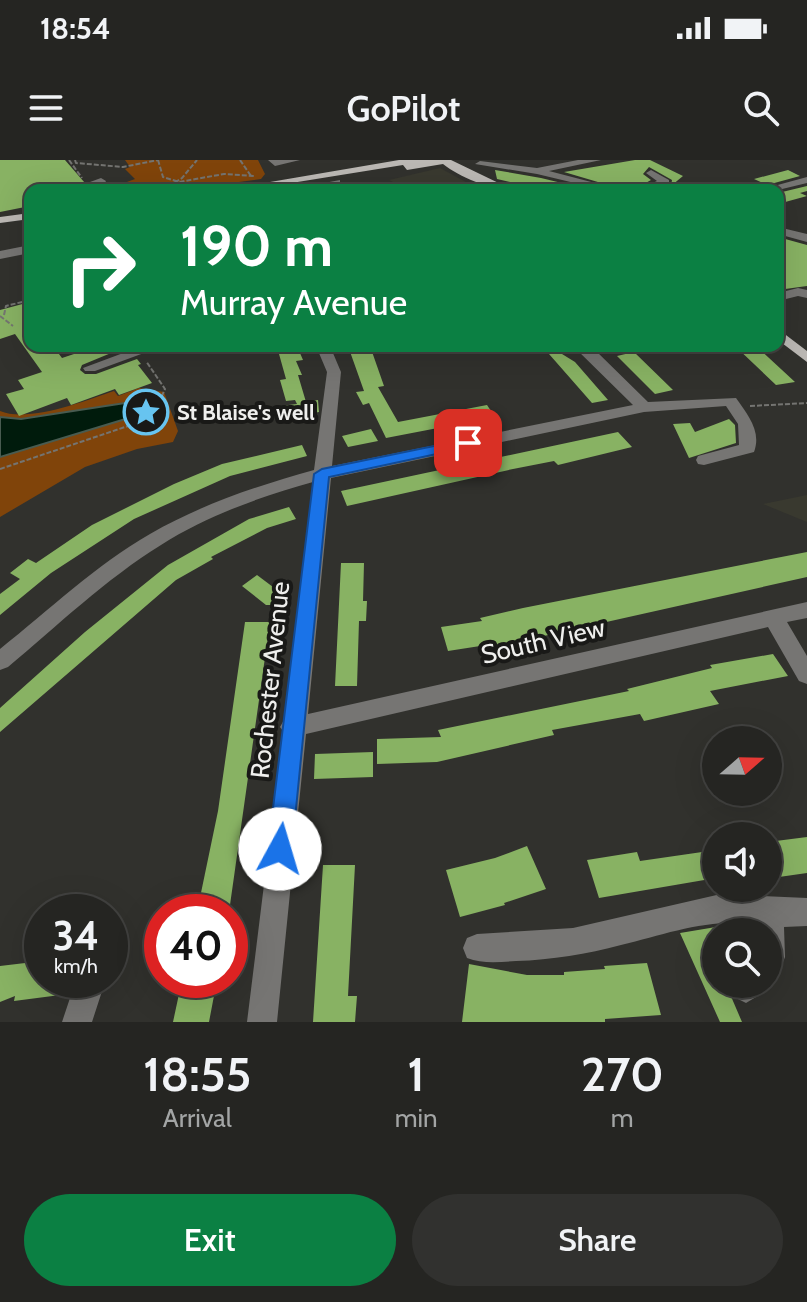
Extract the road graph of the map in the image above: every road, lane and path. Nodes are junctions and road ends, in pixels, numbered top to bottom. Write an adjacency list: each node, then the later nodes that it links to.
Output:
1 (69, 160): 12 (path)
2 (75, 160): 3 (path)
3 (158, 160): 19 (path)
4 (197, 160): 19 (path)
5 (240, 160): 15 (path)
6 (295, 160): 10 (street)
7 (418, 160): 21 (main road)
8 (445, 160): 11 (main road); 17 (main road); 22 (main road)
9 (596, 160): 13 (street)
10 (274, 162)
11 (473, 164): 13 (street); 17 (main road)
12 (72, 166)
13 (537, 171): 24 (street)
14 (651, 173): 25 (street)
15 (251, 176): 16 (path); 19 (path)
16 (260, 177)
17 (480, 177): 23 (main road)
18 (806, 181): 26 (street)
19 (175, 182): 20 (path)
20 (172, 184)
21 (266, 184)
22 (300, 184)
23 (495, 184)
24 (592, 184)
25 (659, 184)
26 (784, 186)
27 (24, 217): 28 (main road)
28 (0, 220)
29 (24, 224): 30 (main road)
30 (0, 227)
31 (784, 232): 32 (street)
32 (807, 238)
33 (24, 250): 34 (street)
34 (0, 255)
35 (807, 294): 36 (street)
36 (784, 296)
37 (24, 302): 38 (path)
38 (2, 316): 39 (path)
39 (13, 326)
40 (784, 338): 44 (main road)
41 (139, 352): 45 (street); 50 (path)
42 (326, 352): 51 (street, Rochester Avenue)
43 (589, 352): 48 (street)
44 (807, 358)
45 (90, 368)
46 (807, 403): 47 (path)
47 (732, 404): 48 (street); 49 (street)
48 (644, 407): 51 (street)
49 (704, 460)
50 (0, 469)
51 (322, 474): 54 (street); 56 (street, Rochester Avenue)
52 (807, 610): 53 (street, South View)
53 (773, 617): 55 (street); 56 (street, South View)
54 (0, 661)
55 (807, 675)
56 (292, 727): 63 (street, Rochester Avenue)
57 (807, 912): 58 (street)
58 (769, 913): 59 (street); 60 (street)
59 (769, 918)
60 (477, 948)
61 (85, 998): 62 (street)
62 (77, 1022)
63 (262, 1022)

